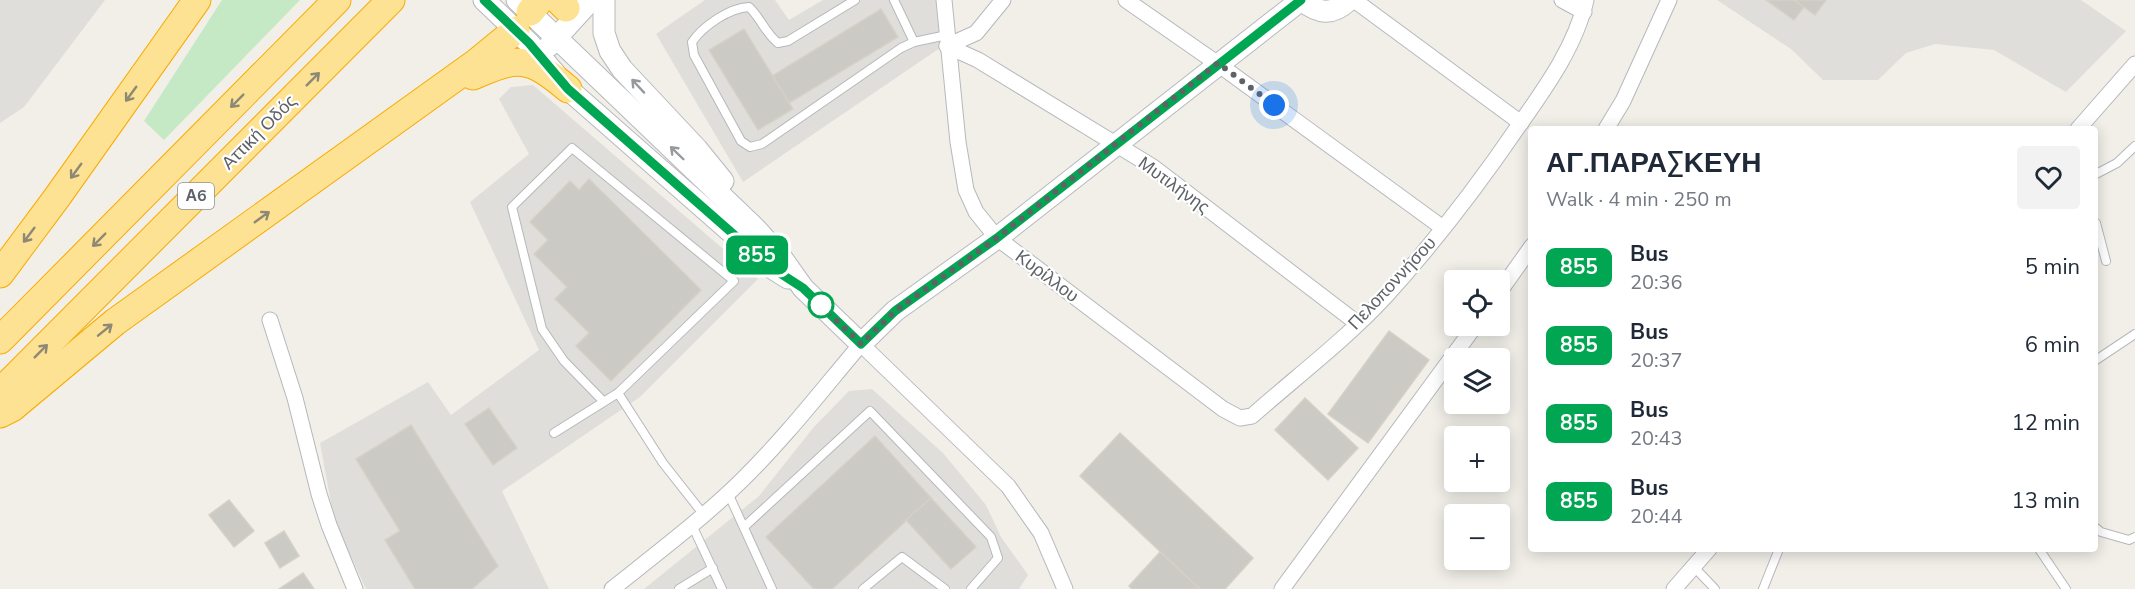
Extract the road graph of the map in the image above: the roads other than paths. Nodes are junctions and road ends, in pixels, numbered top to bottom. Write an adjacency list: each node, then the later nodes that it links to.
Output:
1 (197, 0): 38 (highway, one-way to 38)
2 (337, 0): 45 (highway, Αττική Οδός / Α6, one-way to 45)
3 (391, 0): 48 (highway, Αττική Οδός / Α6, one-way to 3)
4 (591, 0): 19 (street)
5 (604, 0): 32 (street, one-way to 5)
6 (855, 0): 21 (lane)
7 (894, 0): 21 (lane)
8 (944, 0): 20 (street, Κυρίλλου)
9 (1003, 0): 20 (street)
10 (1126, 0): 22 (street)
11 (1301, 0): 12 (street); 22 (street)
12 (1349, 0)
13 (1354, 0): 26 (street)
14 (1562, 0): 18 (street)
15 (1669, 0): 27 (street)
16 (566, 3): 19 (street)
17 (487, 4): 19 (street)
18 (1585, 6): 26 (street, Πελοποννήσου)
19 (534, 26): 24 (street); 25 (highway); 32 (street, one-way to 19)
20 (947, 40): 21 (lane); 29 (street, Μυτιλήνης); 35 (street, Κυρίλλου)
21 (914, 42)
22 (1218, 63): 29 (street); 33 (street)
23 (2135, 64): 28 (street)
24 (568, 89): 25 (highway); 40 (street)
25 (430, 95): 51 (highway, one-way to 25)
26 (1521, 123): 33 (street, Πελοποννήσου)
27 (1608, 126)
28 (2081, 126)
29 (1116, 145): 35 (street); 42 (street, Μυτιλήνης)
30 (2135, 146): 31 (lane)
31 (2098, 175)
32 (755, 228): 40 (street)
33 (1443, 228): 42 (street, Πελοποννήσου)
34 (2098, 231): 37 (lane)
35 (997, 238): 46 (street); 52 (street, Κυρίλλου)
36 (1528, 252): 39 (street)
37 (2106, 261)
38 (0, 274)
39 (1510, 277)
40 (803, 288): 46 (street)
41 (270, 320): 64 (street)
42 (1357, 323): 52 (street, Πελοποννήσου)
43 (2135, 334): 47 (lane)
44 (1468, 336): 73 (street)
45 (0, 340)
46 (861, 344): 54 (street); 72 (street)
47 (2098, 359)
48 (0, 392)
49 (618, 393): 50 (lane); 50 (lane); 55 (lane)
50 (604, 402): 53 (lane)
51 (0, 414)
52 (1240, 418)
53 (554, 433)
54 (728, 493): 55 (street); 56 (lane)
55 (698, 520): 63 (lane); 65 (street)
56 (744, 527): 68 (lane); 71 (lane)
57 (2098, 530): 58 (lane)
58 (2135, 537)
59 (1706, 552): 62 (street)
60 (1778, 552): 76 (lane)
61 (2041, 552): 77 (lane)
62 (1694, 567): 74 (street); 75 (lane)
63 (712, 568): 66 (lane); 67 (lane)
64 (355, 589)
65 (612, 589)
66 (679, 589)
67 (722, 589)
68 (772, 589)
69 (863, 589): 70 (lane)
70 (945, 589)
71 (971, 589)
72 (1065, 589)
73 (1282, 589)
74 (1674, 589)
75 (1715, 589)
76 (1762, 589)
77 (2066, 589)

